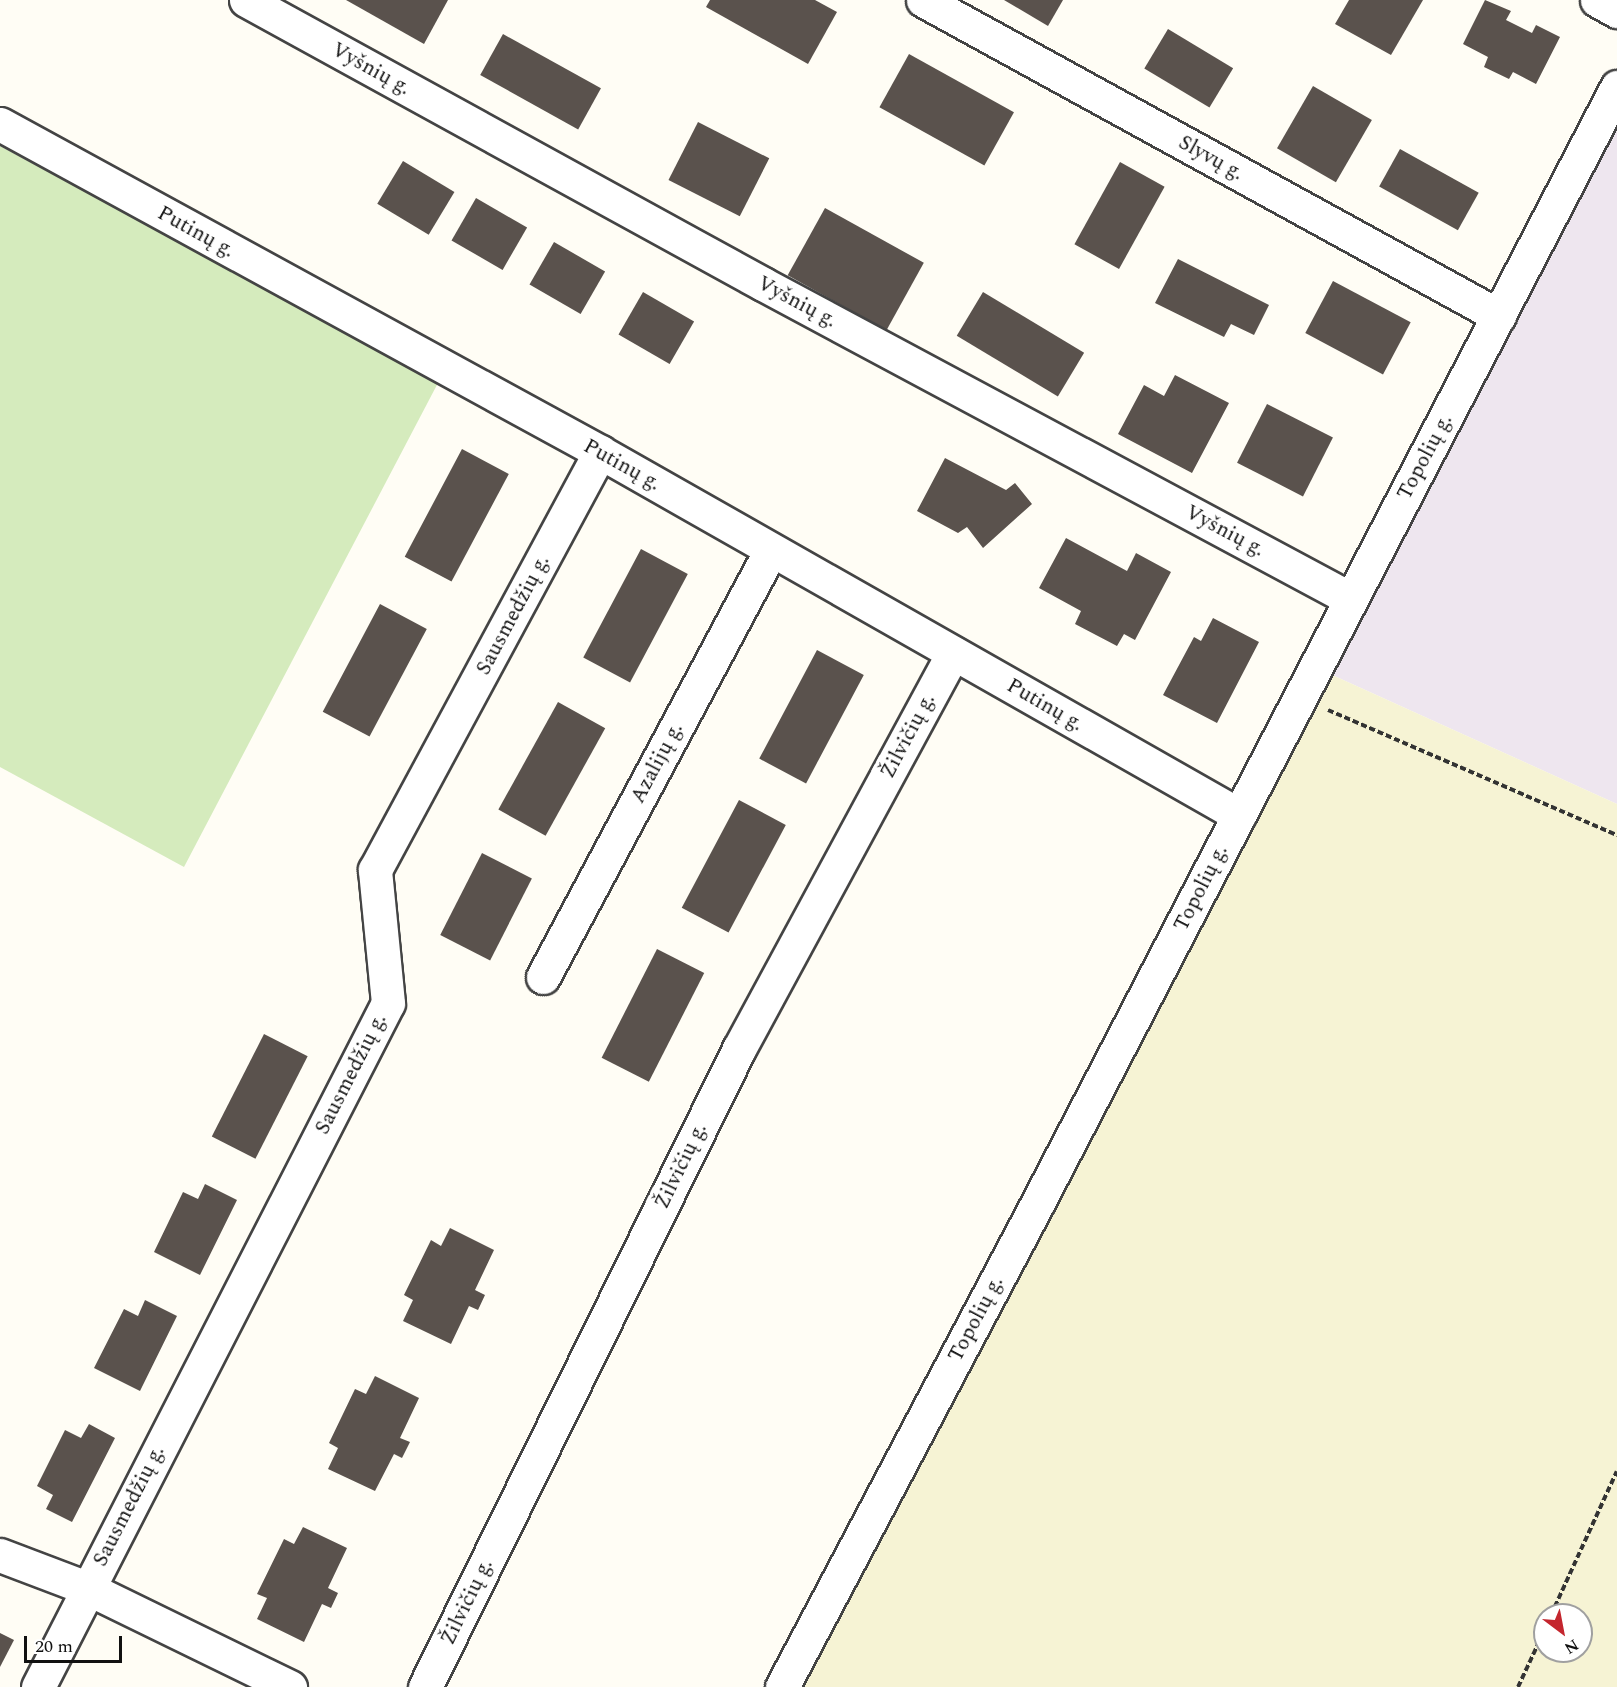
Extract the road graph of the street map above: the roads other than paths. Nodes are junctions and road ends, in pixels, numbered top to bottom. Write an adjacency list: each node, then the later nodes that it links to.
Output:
1 (246, 0): 10 (street, Vyšnių g.)
2 (923, 0): 7 (street, Slyvų g.)
3 (1597, 0): 4 (street)
4 (1617, 11)
5 (1617, 87): 7 (street, Topolių g.)
6 (0, 124): 8 (street, Putinų g.)
7 (1499, 316): 10 (street, Topolių g.)
8 (600, 452): 9 (street, Putinų g.); 15 (street, Sausmedžių g.)
9 (771, 550): 11 (street, Putinų g.); 13 (street, Azalijų g.)
10 (1351, 599): 12 (street, Topolių g.)
11 (953, 653): 12 (street, Putinų g.); 18 (street, Žilvičių g.)
12 (1239, 815): 19 (street, Topolių g.)
13 (543, 977)
14 (0, 1555): 15 (street)
15 (87, 1588): 16 (street, Sausmedžių g.); 17 (street)
16 (38, 1687)
17 (290, 1687)
18 (425, 1687)
19 (782, 1687)

